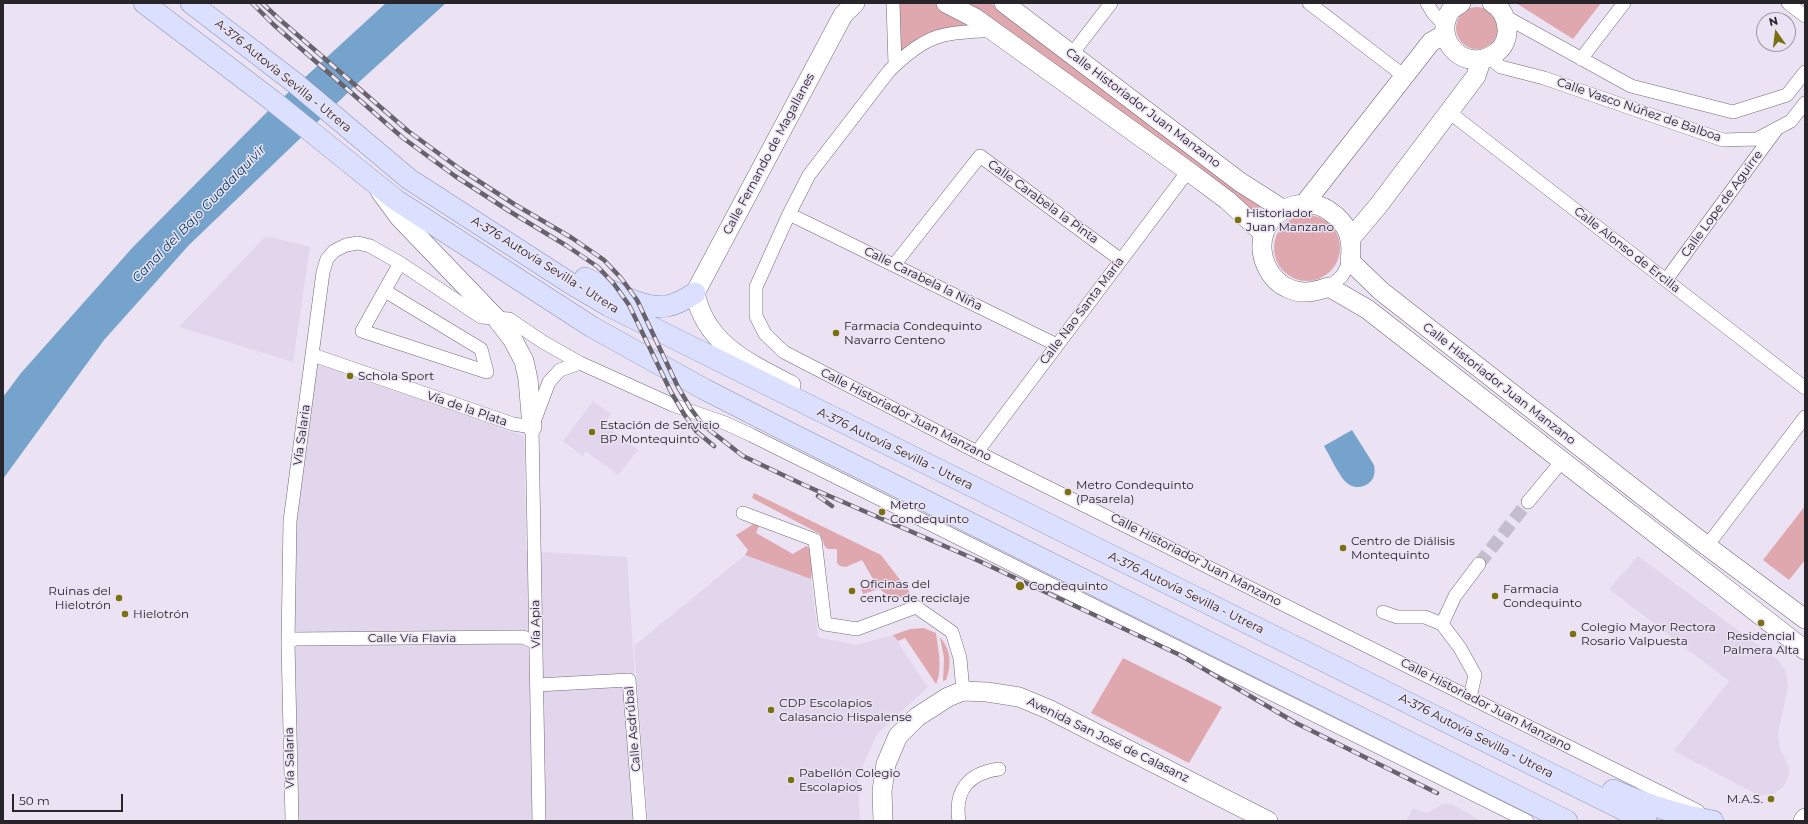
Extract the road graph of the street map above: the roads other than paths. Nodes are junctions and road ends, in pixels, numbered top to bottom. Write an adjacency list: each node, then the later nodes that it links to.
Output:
1 (144, 3): 28 (main road)
2 (191, 3): 34 (main road, A-376 Autovía Sevilla - Utrera)
3 (893, 3): 21 (street)
4 (946, 3): 16 (street, Calle Historiador Juan Manzano)
5 (1004, 3): 18 (street, Calle Historiador Juan Manzano)
6 (1111, 3): 18 (street)
7 (1309, 3): 23 (street)
8 (1427, 3): 17 (street)
9 (1461, 3): 17 (street)
10 (1492, 3): 15 (street, Calle Vasco Núñez de Balboa)
11 (1624, 3): 19 (street)
12 (1788, 3): 14 (street)
13 (847, 7): 42 (street, Calle Fernando de Magallanes)
14 (1805, 16)
15 (1506, 17): 19 (street, Calle Vasco Núñez de Balboa); 20 (street)
16 (992, 30): 21 (street, Calle Historiador Juan Manzano); 27 (street, Calle Historiador Juan Manzano)
17 (1445, 30): 20 (street, Calle Vasco Núñez de Balboa); 23 (street)
18 (1072, 54): 30 (street, Calle Historiador Juan Manzano)
19 (1581, 59): 22 (street, Calle Vasco Núñez de Balboa)
20 (1485, 60): 25 (street); 26 (street, Calle Vasco Núñez de Balboa)
21 (895, 65): 31 (street, Calle Historiador Juan Manzano)
22 (1805, 72)
23 (1404, 76): 29 (street)
24 (1805, 103): 26 (street, Calle Vasco Núñez de Balboa)
25 (1449, 112): 33 (street); 39 (street, Calle Alonso de Ercilla)
26 (1778, 128): 39 (street, Calle Lope de Aguirre)
27 (1188, 171): 32 (street, Calle Historiador Juan Manzano); 35 (street, Calle Nao Santa María)
28 (377, 186): 43 (street, Vía Apia); 76 (main road, A-376 Autovía Sevilla - Utrera)
29 (1305, 203): 30 (street); 33 (street)
30 (1284, 210): 32 (street)
31 (789, 214): 38 (street, Calle Carabela la Niña); 51 (street, Calle Historiador Juan Manzano)
32 (1264, 234): 40 (street)
33 (1351, 238): 36 (street)
34 (503, 239): 42 (main road); 50 (main road, A-376 Autovía Sevilla - Utrera)
35 (1121, 260): 38 (street, Calle Carabela la Pinta); 44 (street, Calle Nao Santa María)
36 (1350, 261): 40 (street); 55 (street, Calle Historiador Juan Manzano)
37 (400, 262): 41 (street); 43 (street, Vía Salaria); 45 (street, Vía Salaria)
38 (894, 265): 44 (street, Calle Carabela la Niña)
39 (1666, 280): 47 (street, Calle Alonso de Ercilla)
40 (1329, 287): 52 (street, Calle Historiador Juan Manzano)
41 (385, 290): 41 (street)
42 (695, 293): 50 (street)
43 (502, 319): 46 (street); 49 (street, Vía Apia)
44 (1057, 345): 51 (street, Calle Nao Santa María)
45 (313, 355): 49 (street, Vía de la Plata); 60 (street, Vía Salaria)
46 (580, 363): 49 (street, Vía Apia); 75 (street)
47 (1805, 388)
48 (1805, 417): 55 (street)
49 (532, 427): 61 (street, Vía Apia)
50 (854, 429): 66 (main road, A-376 Autovía Sevilla - Utrera)
51 (977, 452): 65 (street, Calle Historiador Juan Manzano)
52 (1562, 461): 53 (street); 62 (street, Calle Historiador Juan Manzano)
53 (1528, 502)
54 (743, 512): 64 (street)
55 (1707, 546): 58 (street, Calle Historiador Juan Manzano)
56 (1479, 564): 59 (street)
57 (1383, 612): 59 (street)
58 (1805, 619)
59 (1442, 624): 65 (street)
60 (288, 643): 61 (street, Calle Vía Flavia); 69 (street, Vía Salaria)
61 (536, 643): 63 (street, Vía Apia)
62 (1805, 650)
63 (537, 685): 70 (street, Vía Apia); 71 (street, Calle Asdrúbal)
64 (963, 691): 72 (street, Avenida San José de Calasanz); 74 (street, Avenida San José de Calasanz)
65 (1470, 698): 79 (street, Calle Historiador Juan Manzano)
66 (1442, 719): 77 (main road, A-376 Autovía Sevilla - Utrera); 78 (main road)
67 (999, 769): 73 (street)
68 (1805, 818): 80 (street)
69 (292, 821)
70 (539, 821)
71 (640, 821)
72 (883, 821)
73 (959, 821)
74 (1268, 821)
75 (1526, 821)
76 (1568, 821)
77 (1646, 821)
78 (1713, 821)
79 (1719, 821)
80 (1803, 821)

